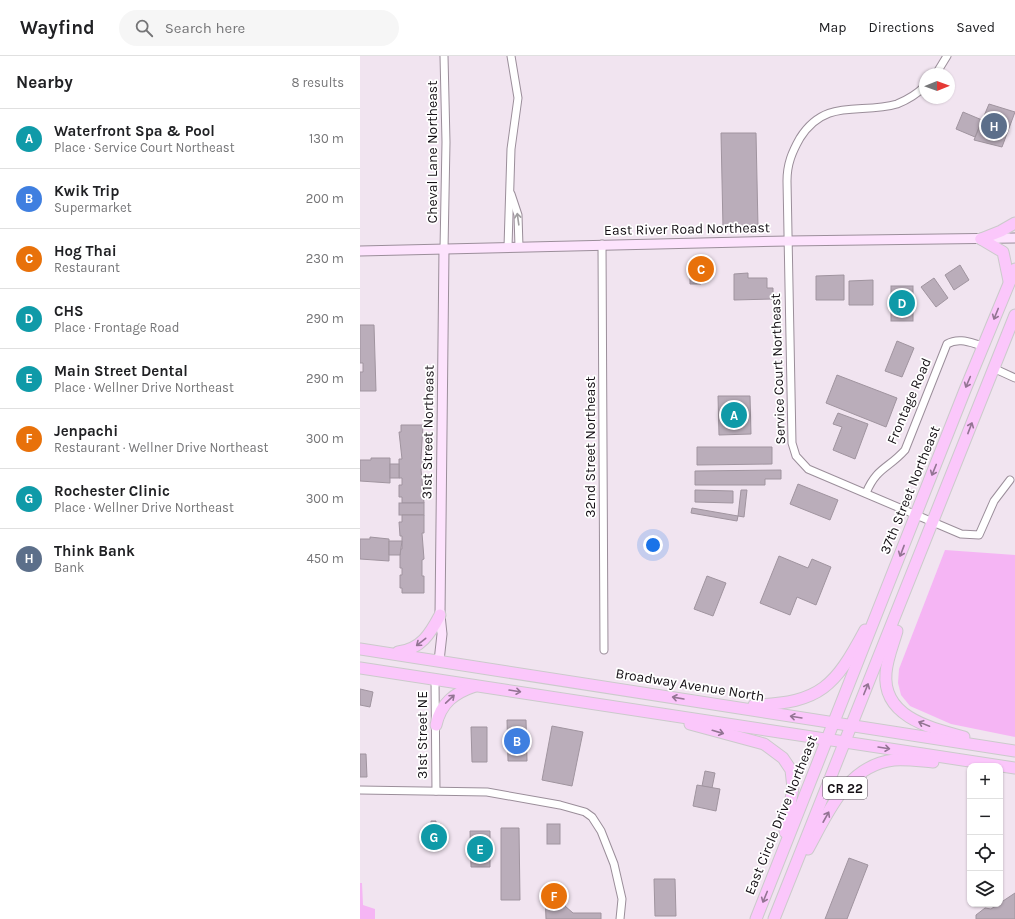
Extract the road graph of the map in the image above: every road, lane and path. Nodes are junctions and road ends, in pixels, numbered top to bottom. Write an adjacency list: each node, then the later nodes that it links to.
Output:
1 (444, 56): 14 (street, Cheval Lane Northeast)
2 (511, 56): 6 (street)
3 (947, 56): 4 (street)
4 (940, 68)
5 (919, 91): 10 (street, Service Court Northeast)
6 (511, 192): 12 (street); 13 (street, one-way to 6)
7 (1015, 223): 9 (main road)
8 (1015, 238): 9 (street, East River Road Northeast)
9 (981, 239): 10 (street, East River Road Northeast); 17 (main road)
10 (788, 241): 11 (street, East River Road Northeast); 23 (street, Service Court Northeast)
11 (602, 244): 13 (street, East River Road Northeast); 30 (street, 32nd Street Northeast)
12 (508, 247): 13 (street, East River Road Northeast); 14 (street, East River Road Northeast)
13 (519, 247)
14 (444, 249): 15 (street, East River Road Northeast); 28 (street, 31st Street Northeast)
15 (360, 251)
16 (1015, 268): 17 (main road, 37th Street Northeast)
17 (1009, 281): 19 (main road, 37th Street Northeast, one-way to 19)
18 (1015, 315): 20 (main road)
19 (983, 346): 23 (street, Frontage Road); 24 (main road, 37th Street Northeast, one-way to 24)
20 (993, 368): 21 (street); 25 (main road, one-way to 20)
21 (1015, 378)
22 (1010, 480): 25 (street, Service Court Northeast)
23 (866, 493): 24 (street, Service Court Northeast)
24 (916, 515): 25 (street, Service Court Northeast); 26 (main road, 37th Street Northeast, one-way to 26)
25 (933, 523): 27 (main road)
26 (892, 576): 38 (main road); 40 (main road, 37th Street Northeast)
27 (912, 577): 42 (main road, one-way to 27); 45 (main road, one-way to 27)
28 (440, 615): 31 (main road, one-way to 31); 32 (street, 31st Street Northeast)
29 (360, 649): 31 (main road, Broadway Avenue North)
30 (604, 650)
31 (390, 653): 32 (main road, Broadway Avenue North)
32 (439, 661): 33 (main road, Broadway Avenue North); 35 (main road)
33 (464, 665): 36 (main road); 38 (main road, Broadway Avenue North, one-way to 33)
34 (360, 668): 35 (main road)
35 (408, 675): 36 (main road)
36 (435, 679): 37 (main road); 41 (street, 31st Street NE)
37 (477, 685): 39 (main road, one-way to 39); 41 (main road, one-way to 37)
38 (730, 706): 40 (main road, Broadway Avenue North, one-way to 38)
39 (640, 710): 43 (main road); 51 (main road, one-way to 51)
40 (835, 723): 42 (main road, Broadway Avenue North); 43 (main road, East Circle Drive Northeast / CR 22)
41 (436, 725): 50 (street, 31st Street NE)
42 (852, 726): 44 (main road); 45 (main road, Broadway Avenue North)
43 (828, 739): 44 (main road); 51 (main road, East Circle Drive Northeast / CR 22)
44 (845, 742): 48 (main road, one-way to 48); 52 (main road, CR 22)
45 (1015, 750)
46 (967, 765): 52 (main road, CR 22, one-way to 46)
47 (1003, 767): 48 (main road)
48 (1015, 768)
49 (360, 790): 50 (street)
50 (436, 791): 53 (street)
51 (773, 876): 54 (main road, East Circle Drive Northeast / CR 22, one-way to 54)
52 (775, 916)
53 (620, 919)
54 (756, 919)

